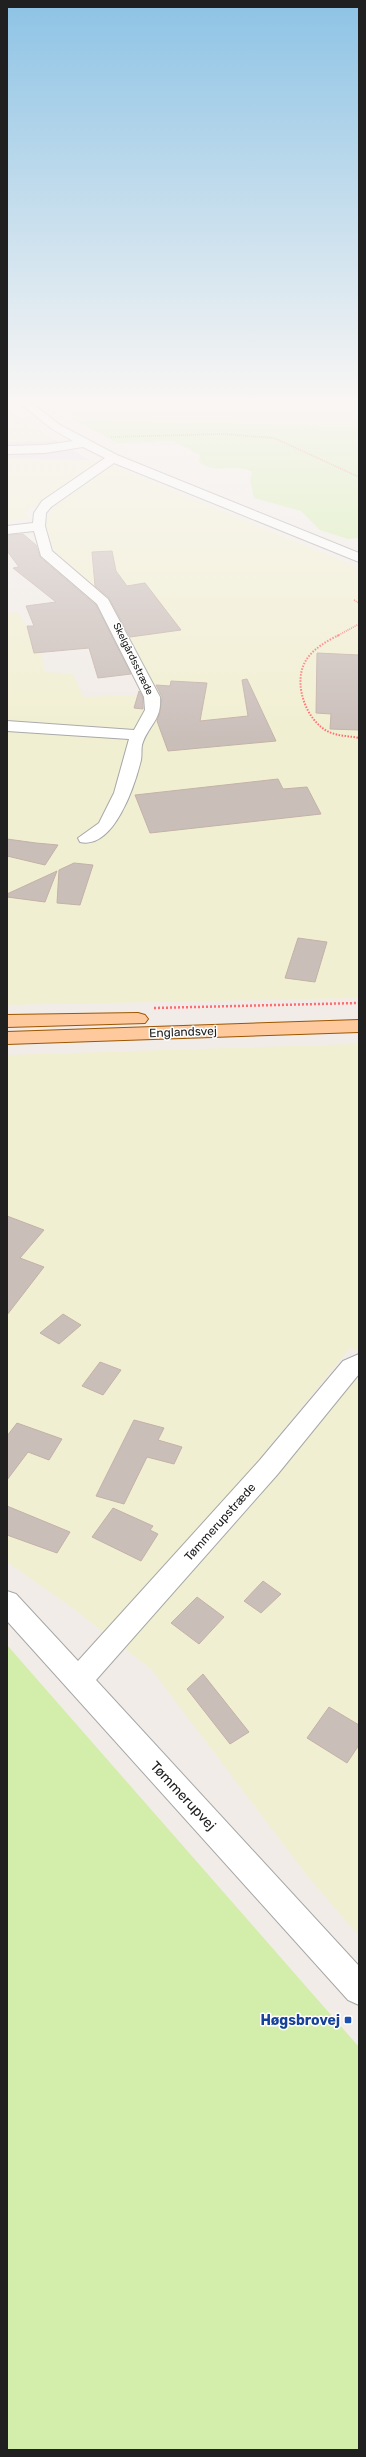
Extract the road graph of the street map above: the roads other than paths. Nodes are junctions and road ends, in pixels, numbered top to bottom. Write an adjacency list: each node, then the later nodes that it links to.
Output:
1 (42, 511): 3 (street, Skelgårdsstræde)
2 (243, 511): 5 (street)
3 (39, 526): 4 (street); 7 (street, Skelgårdsstræde)
4 (7, 530)
5 (359, 558)
6 (7, 726): 7 (street)
7 (138, 735): 8 (street, Skelgårdsstræde)
8 (86, 838)
9 (359, 1016): 10 (main road, Englandsvej)
10 (7, 1021)
11 (359, 1026): 12 (main road, Englandsvej)
12 (7, 1038)
13 (359, 1363): 15 (street, Tømmerupstræde)
14 (7, 1602): 15 (street, Tømmerupvej)
15 (78, 1681): 16 (street, Tømmerupvej)
16 (359, 1989)

